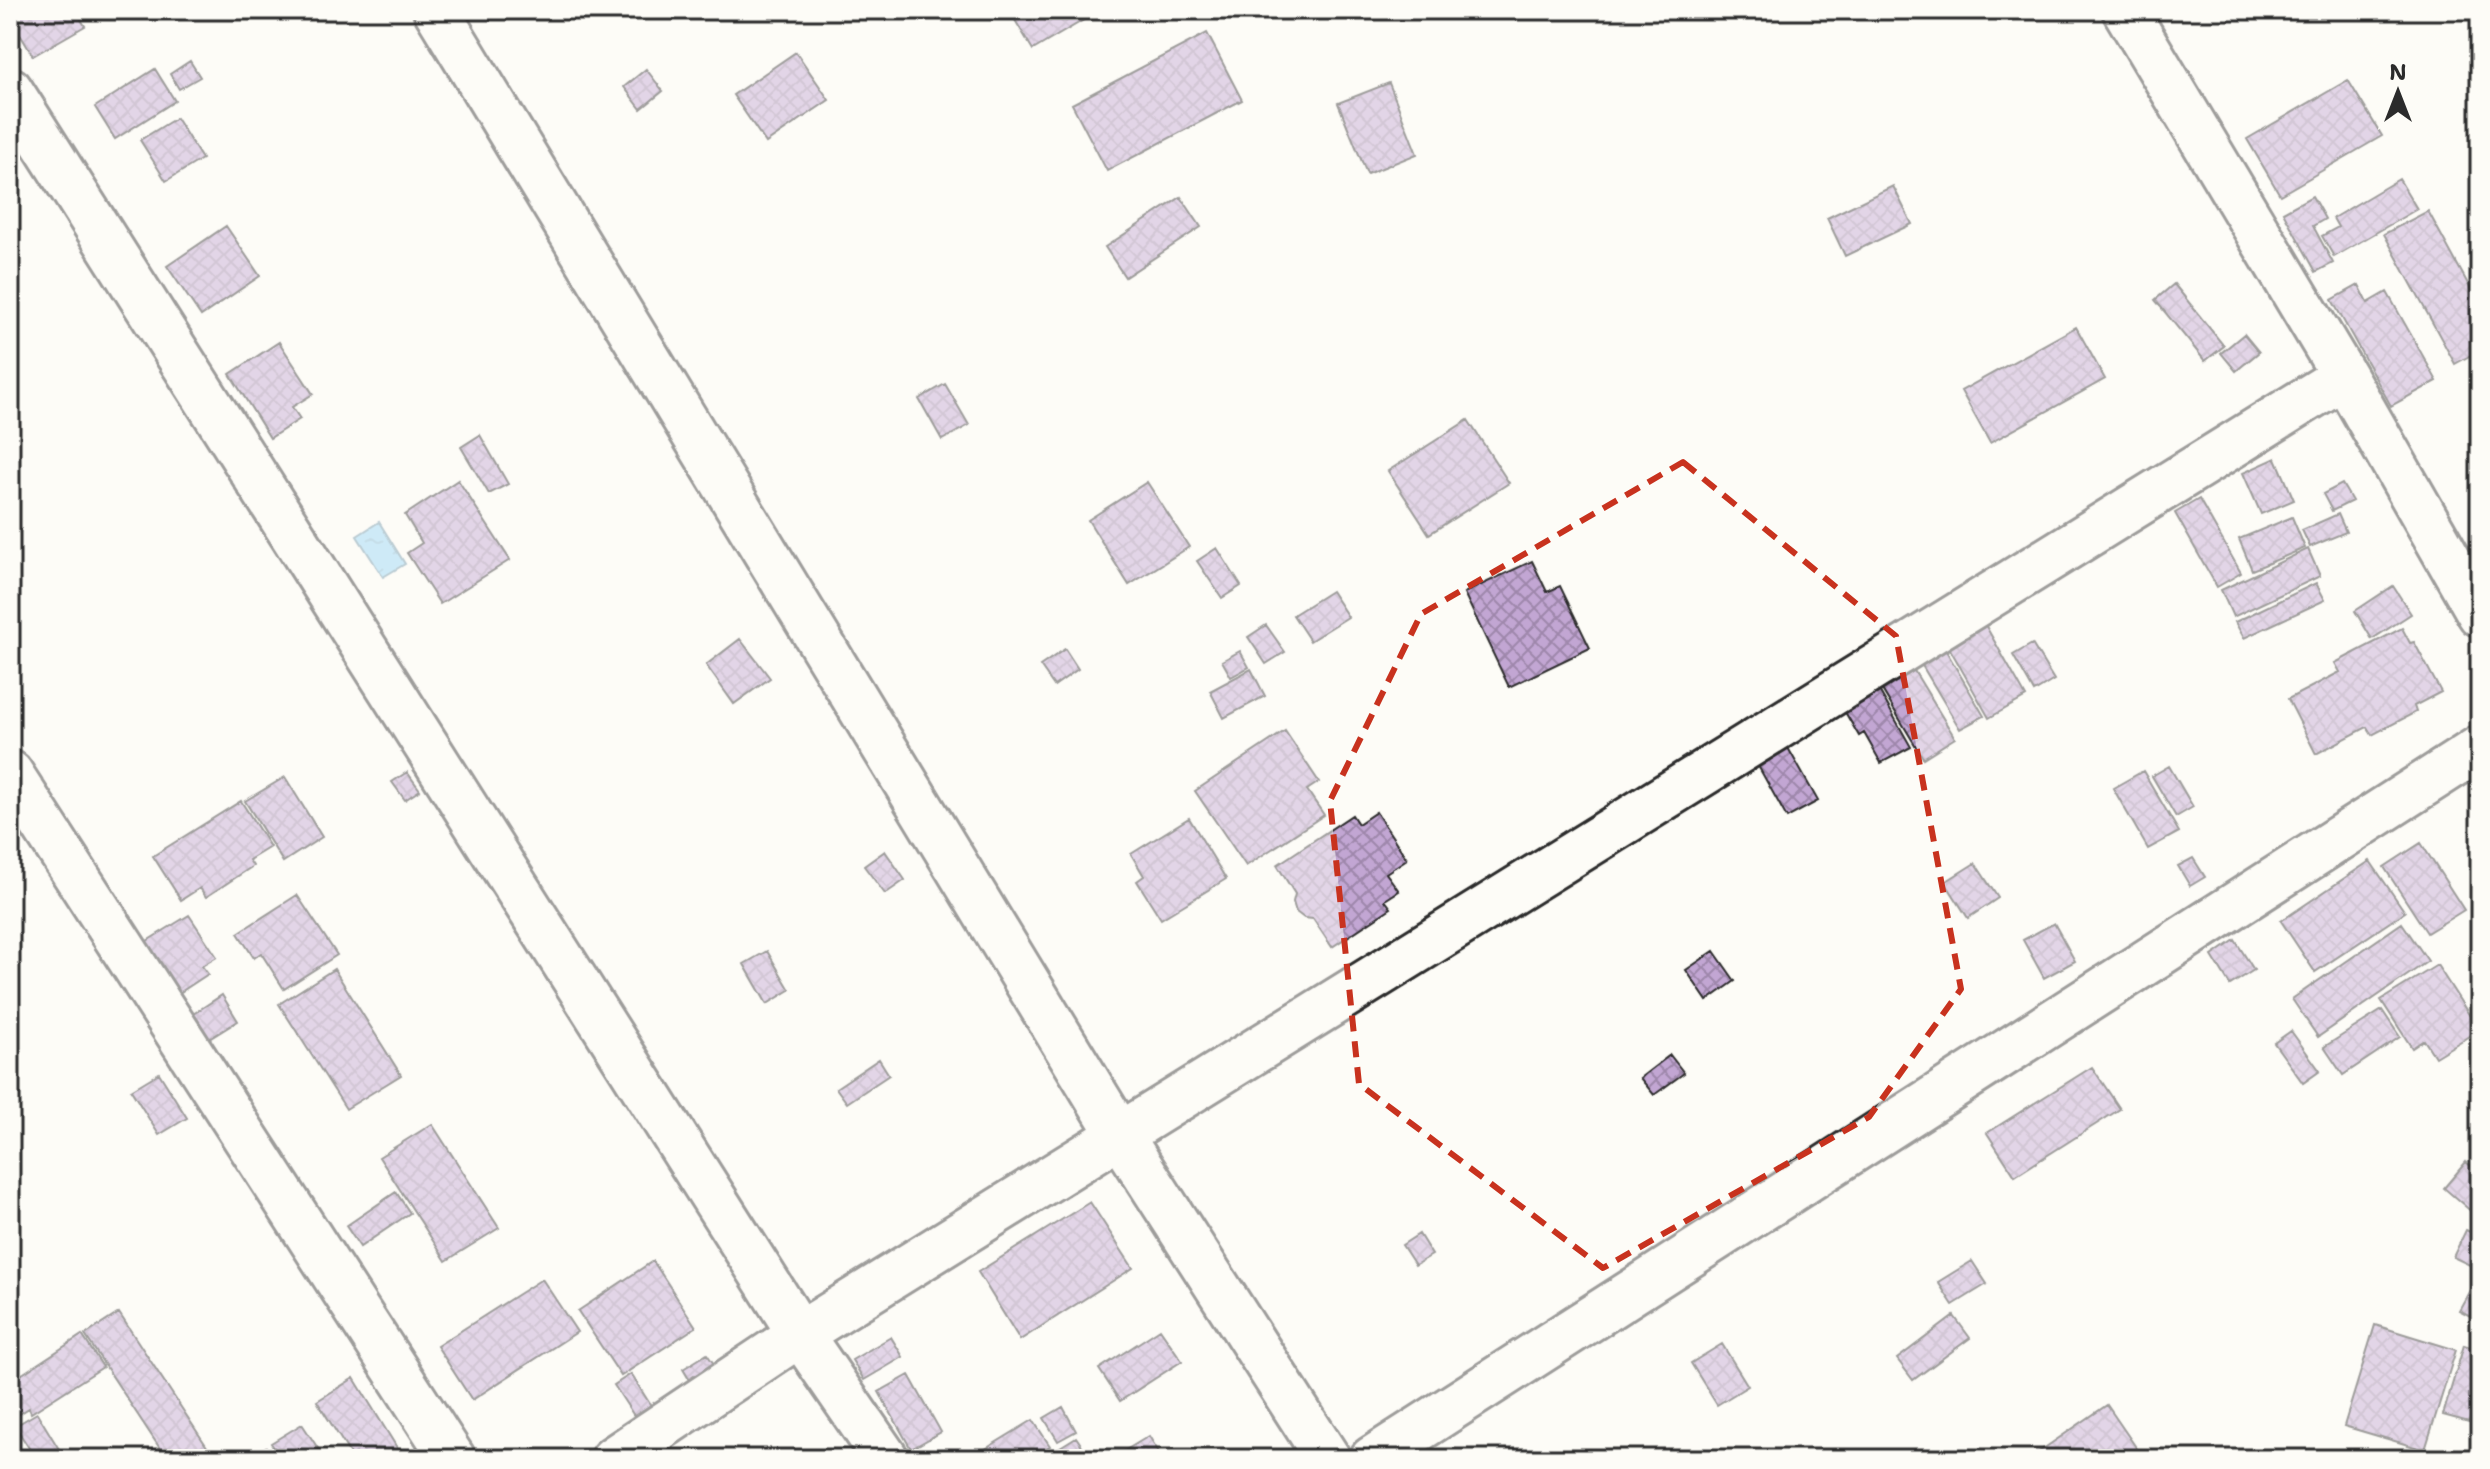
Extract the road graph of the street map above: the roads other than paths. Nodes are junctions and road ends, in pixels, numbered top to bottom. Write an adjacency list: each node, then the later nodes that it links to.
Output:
1 (436, 10): 8 (street)
2 (2125, 10): 4 (street)
3 (10, 90): 9 (street)
4 (2344, 376): 5 (street); 8 (street)
5 (2480, 614)
6 (2480, 748): 14 (street)
7 (10, 773): 10 (street)
8 (1120, 1135): 9 (street); 13 (street)
9 (800, 1334): 11 (street); 12 (street)
10 (453, 1459)
11 (613, 1459)
12 (886, 1459)
13 (1328, 1459)
14 (1372, 1459)

